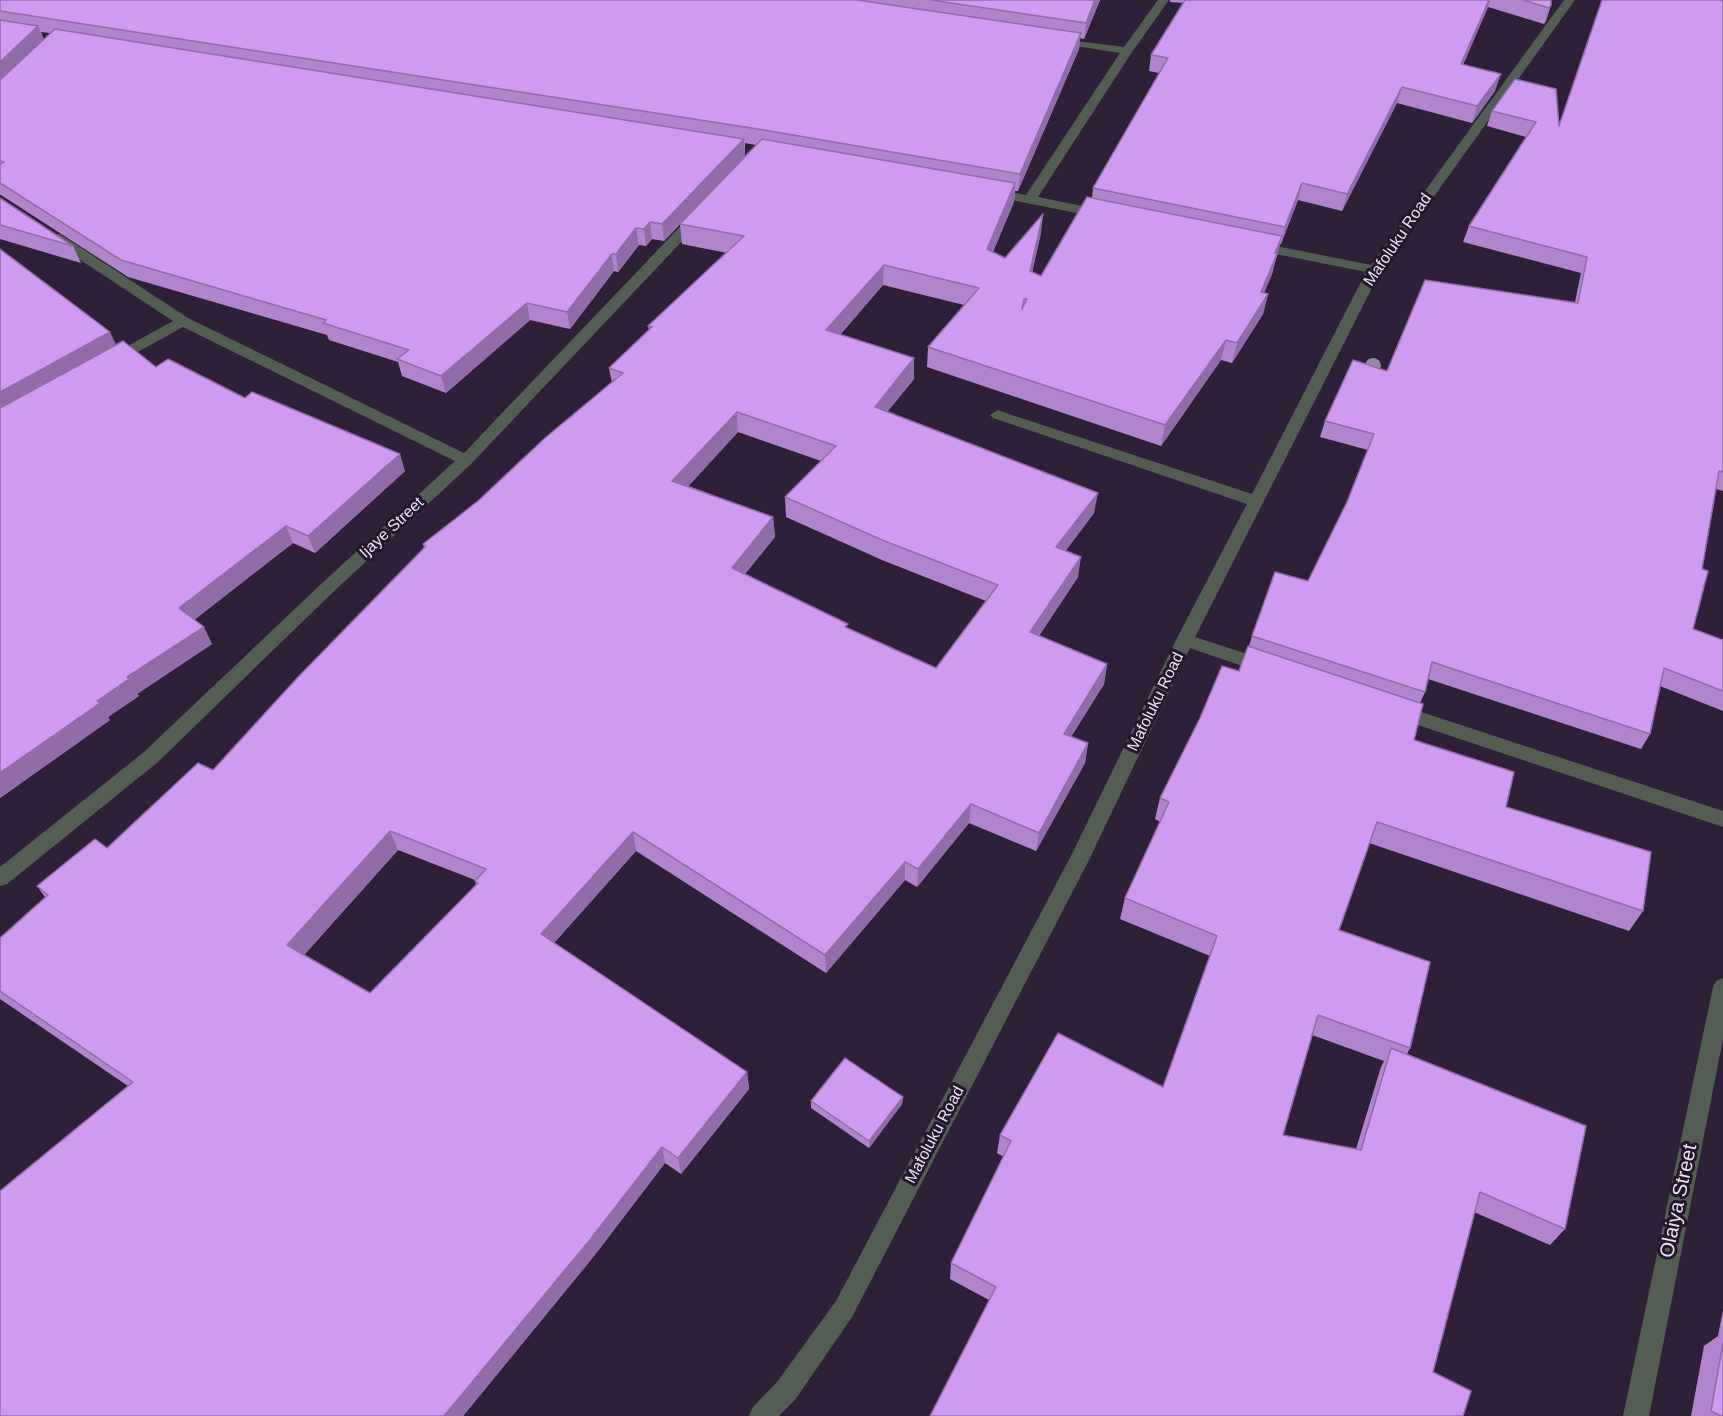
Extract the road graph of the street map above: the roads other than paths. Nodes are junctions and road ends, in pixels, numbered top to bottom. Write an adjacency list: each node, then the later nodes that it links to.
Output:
1 (1164, 0): 4 (street)
2 (1570, 0): 11 (street, Mafoluku Road)
3 (1044, 39): 4 (street)
4 (1127, 51): 6 (street)
5 (983, 191): 6 (street)
6 (1030, 199): 8 (street)
7 (711, 203): 15 (street, Ijaye Street)
8 (1111, 216)
9 (39, 226): 12 (street)
10 (1248, 244): 11 (street)
11 (1374, 270): 16 (street, Mafoluku Road)
12 (183, 321): 13 (street); 15 (street)
13 (102, 367)
14 (998, 415): 16 (street)
15 (466, 460): 21 (street, Ijaye Street)
16 (1256, 501): 17 (street, Mafoluku Road)
17 (1185, 640): 18 (street); 23 (street, Mafoluku Road)
18 (1286, 674)
19 (1376, 704): 20 (street)
20 (1723, 819)
21 (0, 878)
22 (1723, 987): 24 (street, Olaiya Street)
23 (762, 1416)
24 (1636, 1416)

